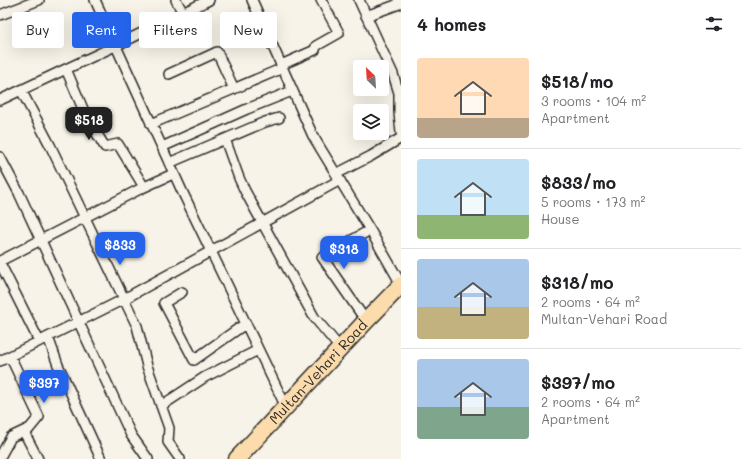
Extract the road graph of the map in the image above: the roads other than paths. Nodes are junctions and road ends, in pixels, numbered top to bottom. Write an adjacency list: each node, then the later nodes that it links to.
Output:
1 (39, 0): 12 (street)
2 (95, 0): 9 (street)
3 (176, 0): 10 (street)
4 (209, 0): 11 (street)
5 (252, 0): 16 (street)
6 (322, 0): 16 (street)
7 (359, 0): 13 (street)
8 (398, 0): 13 (street)
9 (100, 12)
10 (182, 12)
11 (185, 12)
12 (0, 15)
13 (366, 16): 25 (street)
14 (111, 48): 17 (street)
15 (116, 48): 24 (street)
16 (282, 67): 19 (street); 21 (street)
17 (66, 69): 20 (street); 33 (street)
18 (170, 74): 19 (street)
19 (234, 89): 24 (street)
20 (21, 90): 22 (street); 34 (street)
21 (292, 91): 28 (street); 32 (street)
22 (0, 100)
23 (279, 118): 27 (street)
24 (151, 124): 28 (street)
25 (401, 133)
26 (401, 138): 32 (street)
27 (225, 139): 30 (street); 35 (street)
28 (162, 147): 30 (street)
29 (0, 158): 37 (street)
30 (169, 163): 31 (street)
31 (174, 174): 33 (street); 38 (street)
32 (338, 177): 35 (street); 36 (street)
33 (144, 187): 34 (street)
34 (85, 218): 37 (street); 42 (street)
35 (262, 223): 38 (street); 48 (street)
36 (370, 230): 40 (street); 44 (street)
37 (40, 240): 39 (street); 45 (street)
38 (210, 251): 42 (street); 46 (street)
39 (0, 262): 47 (street)
40 (401, 284): 44 (highway, Multan-Vehari Road)
41 (182, 292): 46 (street)
42 (124, 298): 45 (street); 52 (street)
43 (401, 298): 61 (highway, Multan-Vehari Road)
44 (366, 320): 48 (highway, Multan-Vehari Road)
45 (78, 322): 47 (street); 58 (street)
46 (245, 324): 49 (street)
47 (44, 339): 50 (street); 57 (street)
48 (340, 348): 53 (highway, Multan-Vehari Road)
49 (258, 350): 52 (street); 53 (street)
50 (10, 356): 51 (street); 54 (street)
51 (0, 361)
52 (161, 406): 59 (street)
53 (286, 407): 60 (highway, Multan-Vehari Road)
54 (30, 428): 55 (street); 56 (street)
55 (0, 457)
56 (38, 459)
57 (101, 459)
58 (148, 459)
59 (180, 459)
60 (237, 459)
61 (252, 459)

